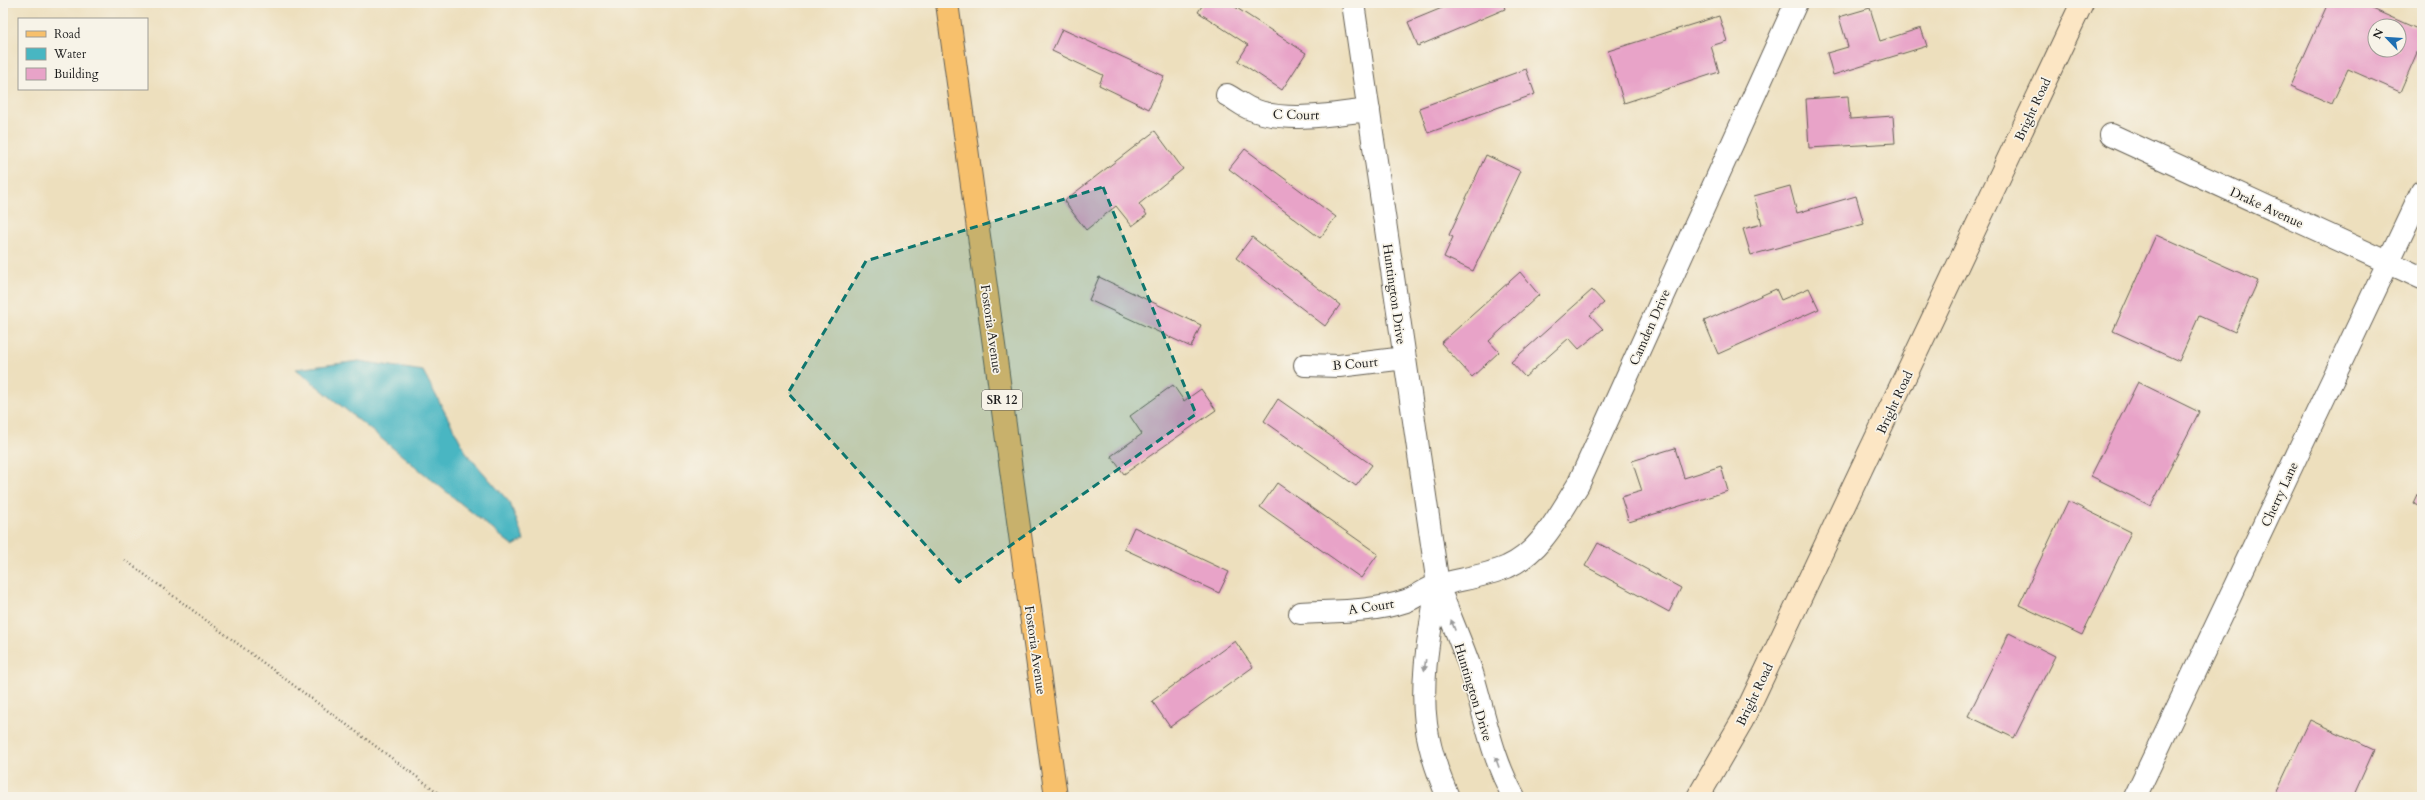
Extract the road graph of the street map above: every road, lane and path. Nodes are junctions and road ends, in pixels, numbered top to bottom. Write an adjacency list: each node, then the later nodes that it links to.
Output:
1 (947, 3): 17 (main road, Fostoria Avenue / SR 12)
2 (1354, 3): 6 (street, Huntington Drive)
3 (1796, 3): 14 (street, Camden Drive)
4 (2082, 3): 20 (main road, Bright Road)
5 (1227, 95): 6 (street, C Court)
6 (1369, 110): 11 (street, Huntington Drive)
7 (2111, 135): 9 (street, Drake Avenue)
8 (2422, 191): 9 (street, Cherry Lane)
9 (2388, 262): 10 (street, Drake Avenue); 21 (street, Cherry Lane)
10 (2422, 278)
11 (1405, 358): 12 (street, B Court); 14 (street, Huntington Drive)
12 (1305, 365)
13 (125, 560): 16 (path)
14 (1438, 585): 15 (street, A Court); 18 (street, Huntington Drive, one-way to 18); 19 (street, Huntington Drive, one-way to 14)
15 (1300, 613)
16 (444, 797)
17 (1056, 797)
18 (1448, 797)
19 (1514, 797)
20 (1698, 797)
21 (2135, 797)

